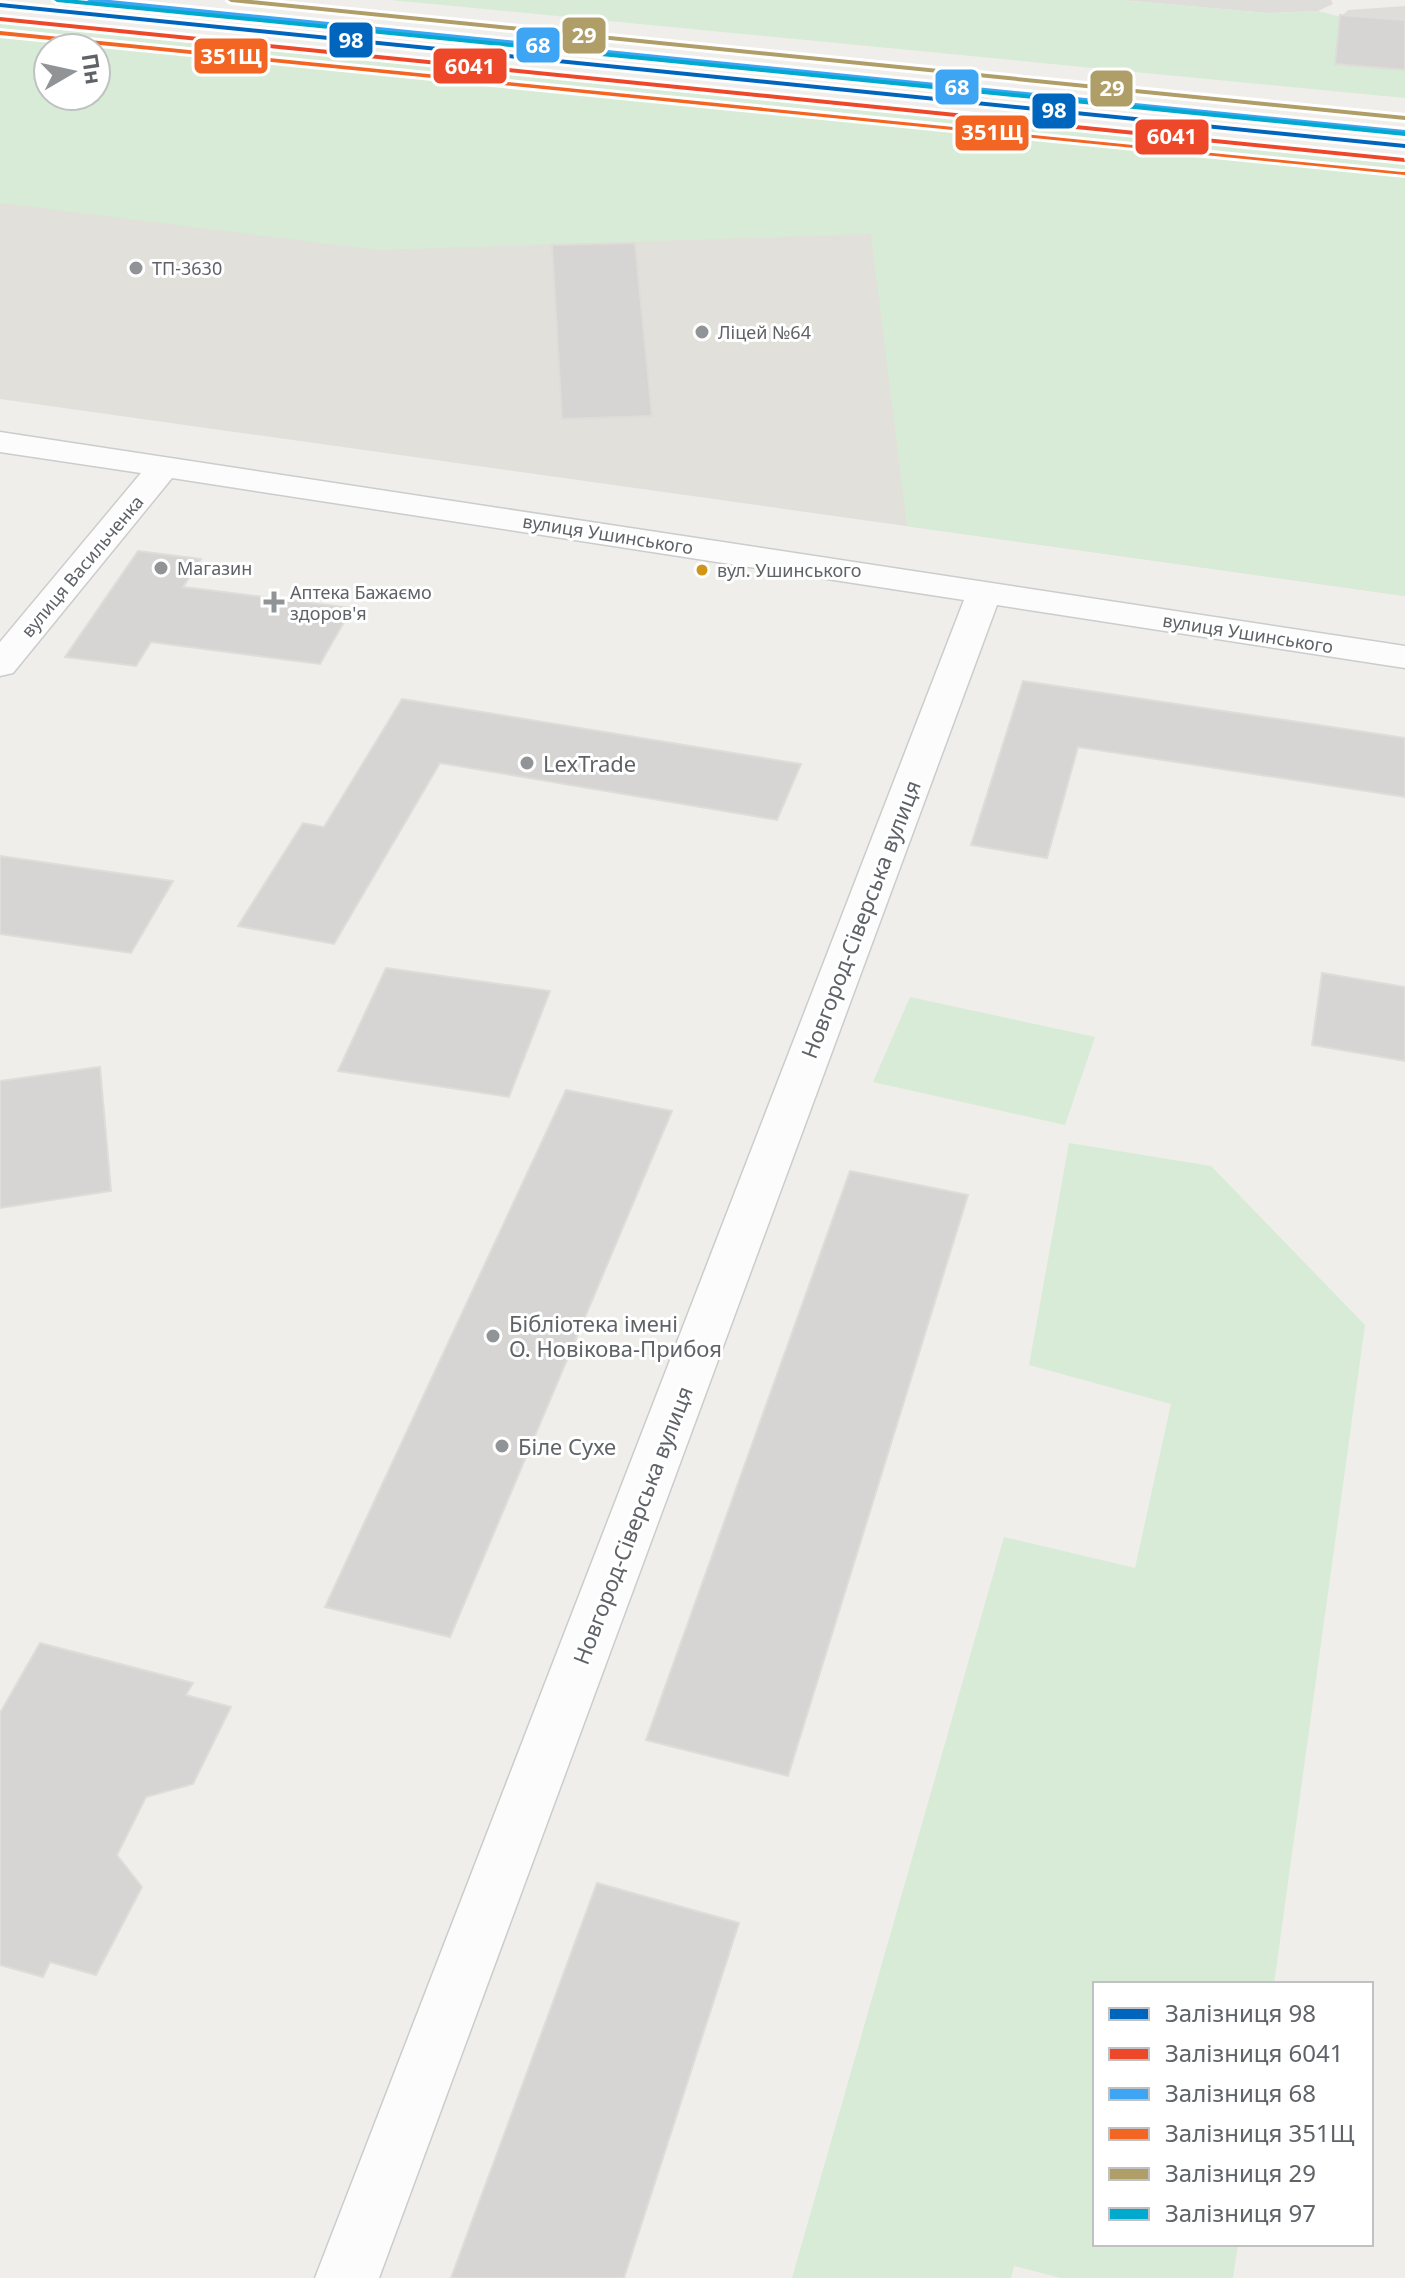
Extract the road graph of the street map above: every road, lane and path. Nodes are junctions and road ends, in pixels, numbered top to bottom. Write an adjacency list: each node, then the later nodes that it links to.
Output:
1 (0, 442): 2 (street, вулиця Ушинського)
2 (164, 467): 3 (street, вулиця Ушинського); 5 (street, вулиця Васильченка)
3 (984, 592): 4 (street, вулиця Ушинського); 6 (street, Новгород-Сіверська вулиця)
4 (1405, 657)
5 (0, 665)
6 (347, 2278)

